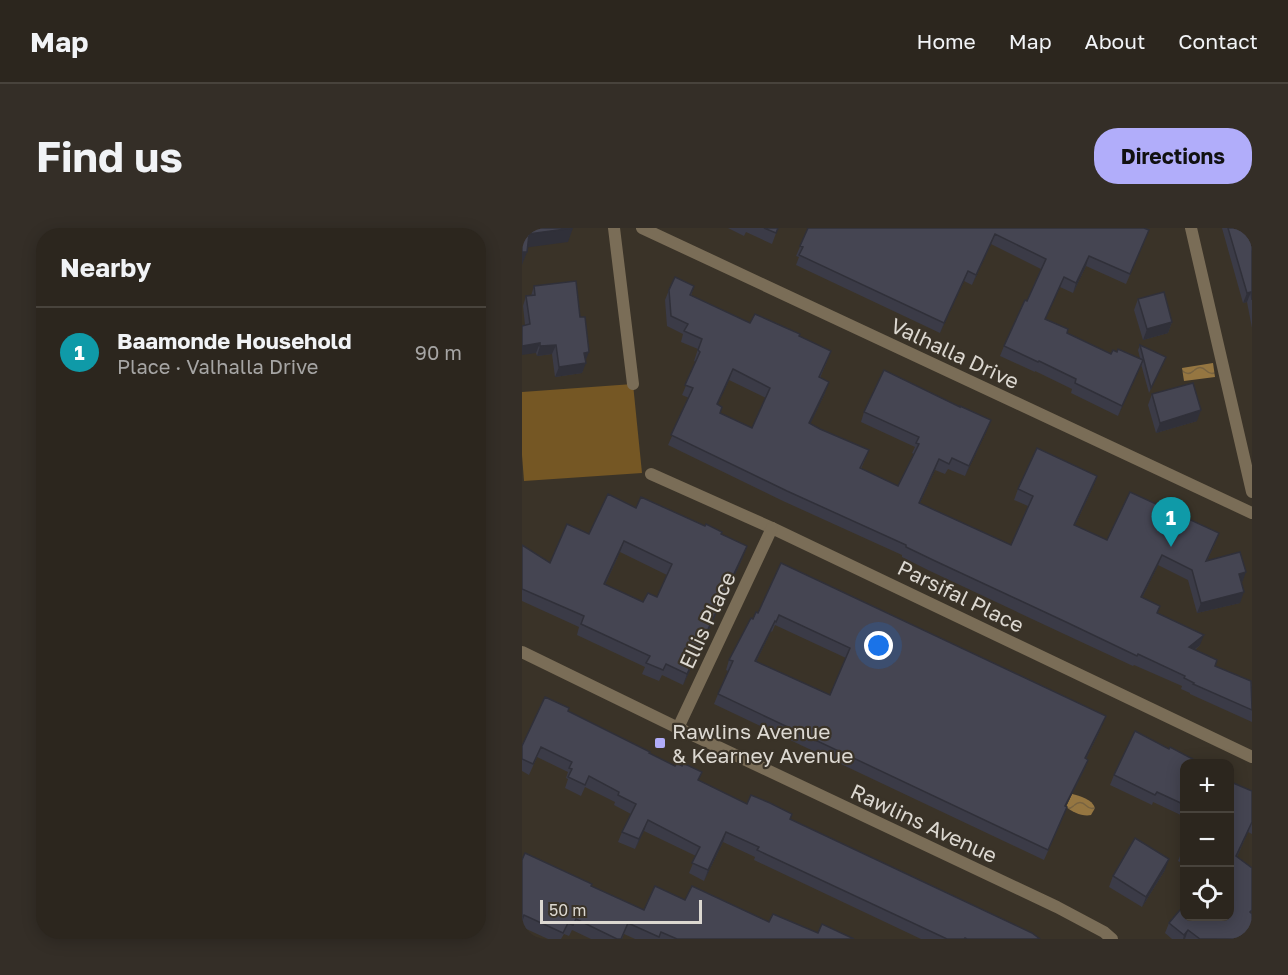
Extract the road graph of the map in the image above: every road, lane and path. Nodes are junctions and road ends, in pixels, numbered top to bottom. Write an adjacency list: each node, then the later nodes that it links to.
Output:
1 (614, 228): 4 (street)
2 (642, 228): 7 (street, Valhalla Drive)
3 (1191, 228): 6 (street)
4 (633, 384)
5 (651, 474): 8 (street, Parsifal Place)
6 (1252, 492)
7 (1252, 513)
8 (772, 528): 10 (street, Ellis Place); 11 (street, Parsifal Place)
9 (522, 652): 10 (street, Rawlins Avenue)
10 (678, 728): 12 (street, Rawlins Avenue)
11 (1252, 757)
12 (1112, 939)

